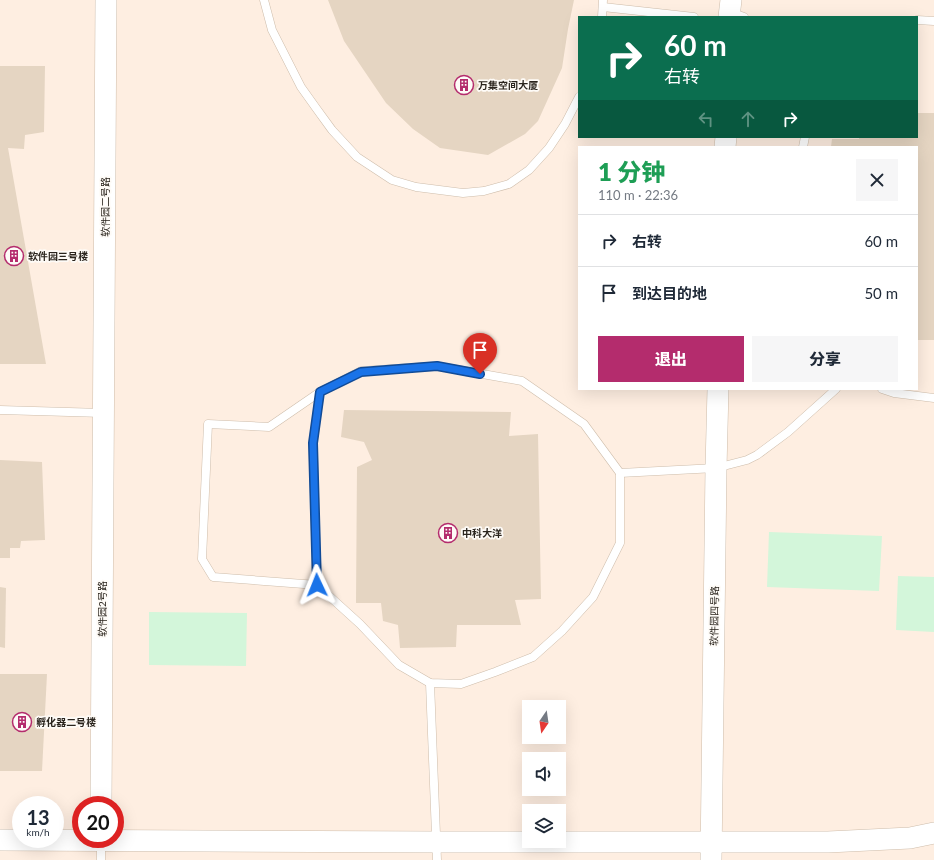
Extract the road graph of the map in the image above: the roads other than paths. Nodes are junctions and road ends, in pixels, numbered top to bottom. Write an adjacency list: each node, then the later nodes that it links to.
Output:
1 (106, 0): 15 (street, 软件园二号路)
2 (264, 0): 8 (lane)
3 (603, 4): 4 (lane); 5 (lane)
4 (602, 16)
5 (687, 16)
6 (918, 20): 7 (lane)
7 (934, 21)
8 (578, 99)
9 (718, 390): 16 (street, 软件园四号路)
10 (835, 390): 16 (lane)
11 (884, 390): 13 (lane)
12 (320, 392): 17 (lane); 18 (lane); 18 (lane)
13 (934, 398)
14 (0, 410): 15 (lane)
15 (103, 413): 20 (street, 软件园2号路)
16 (716, 468): 17 (lane); 26 (street, 软件园四号路)
17 (620, 473): 19 (lane)
18 (317, 585): 19 (lane)
19 (430, 683): 25 (lane)
20 (101, 796)
21 (934, 833): 26 (street)
22 (0, 840): 23 (street)
23 (72, 845)
24 (124, 847): 25 (street)
25 (437, 851): 26 (street)
26 (712, 852)

